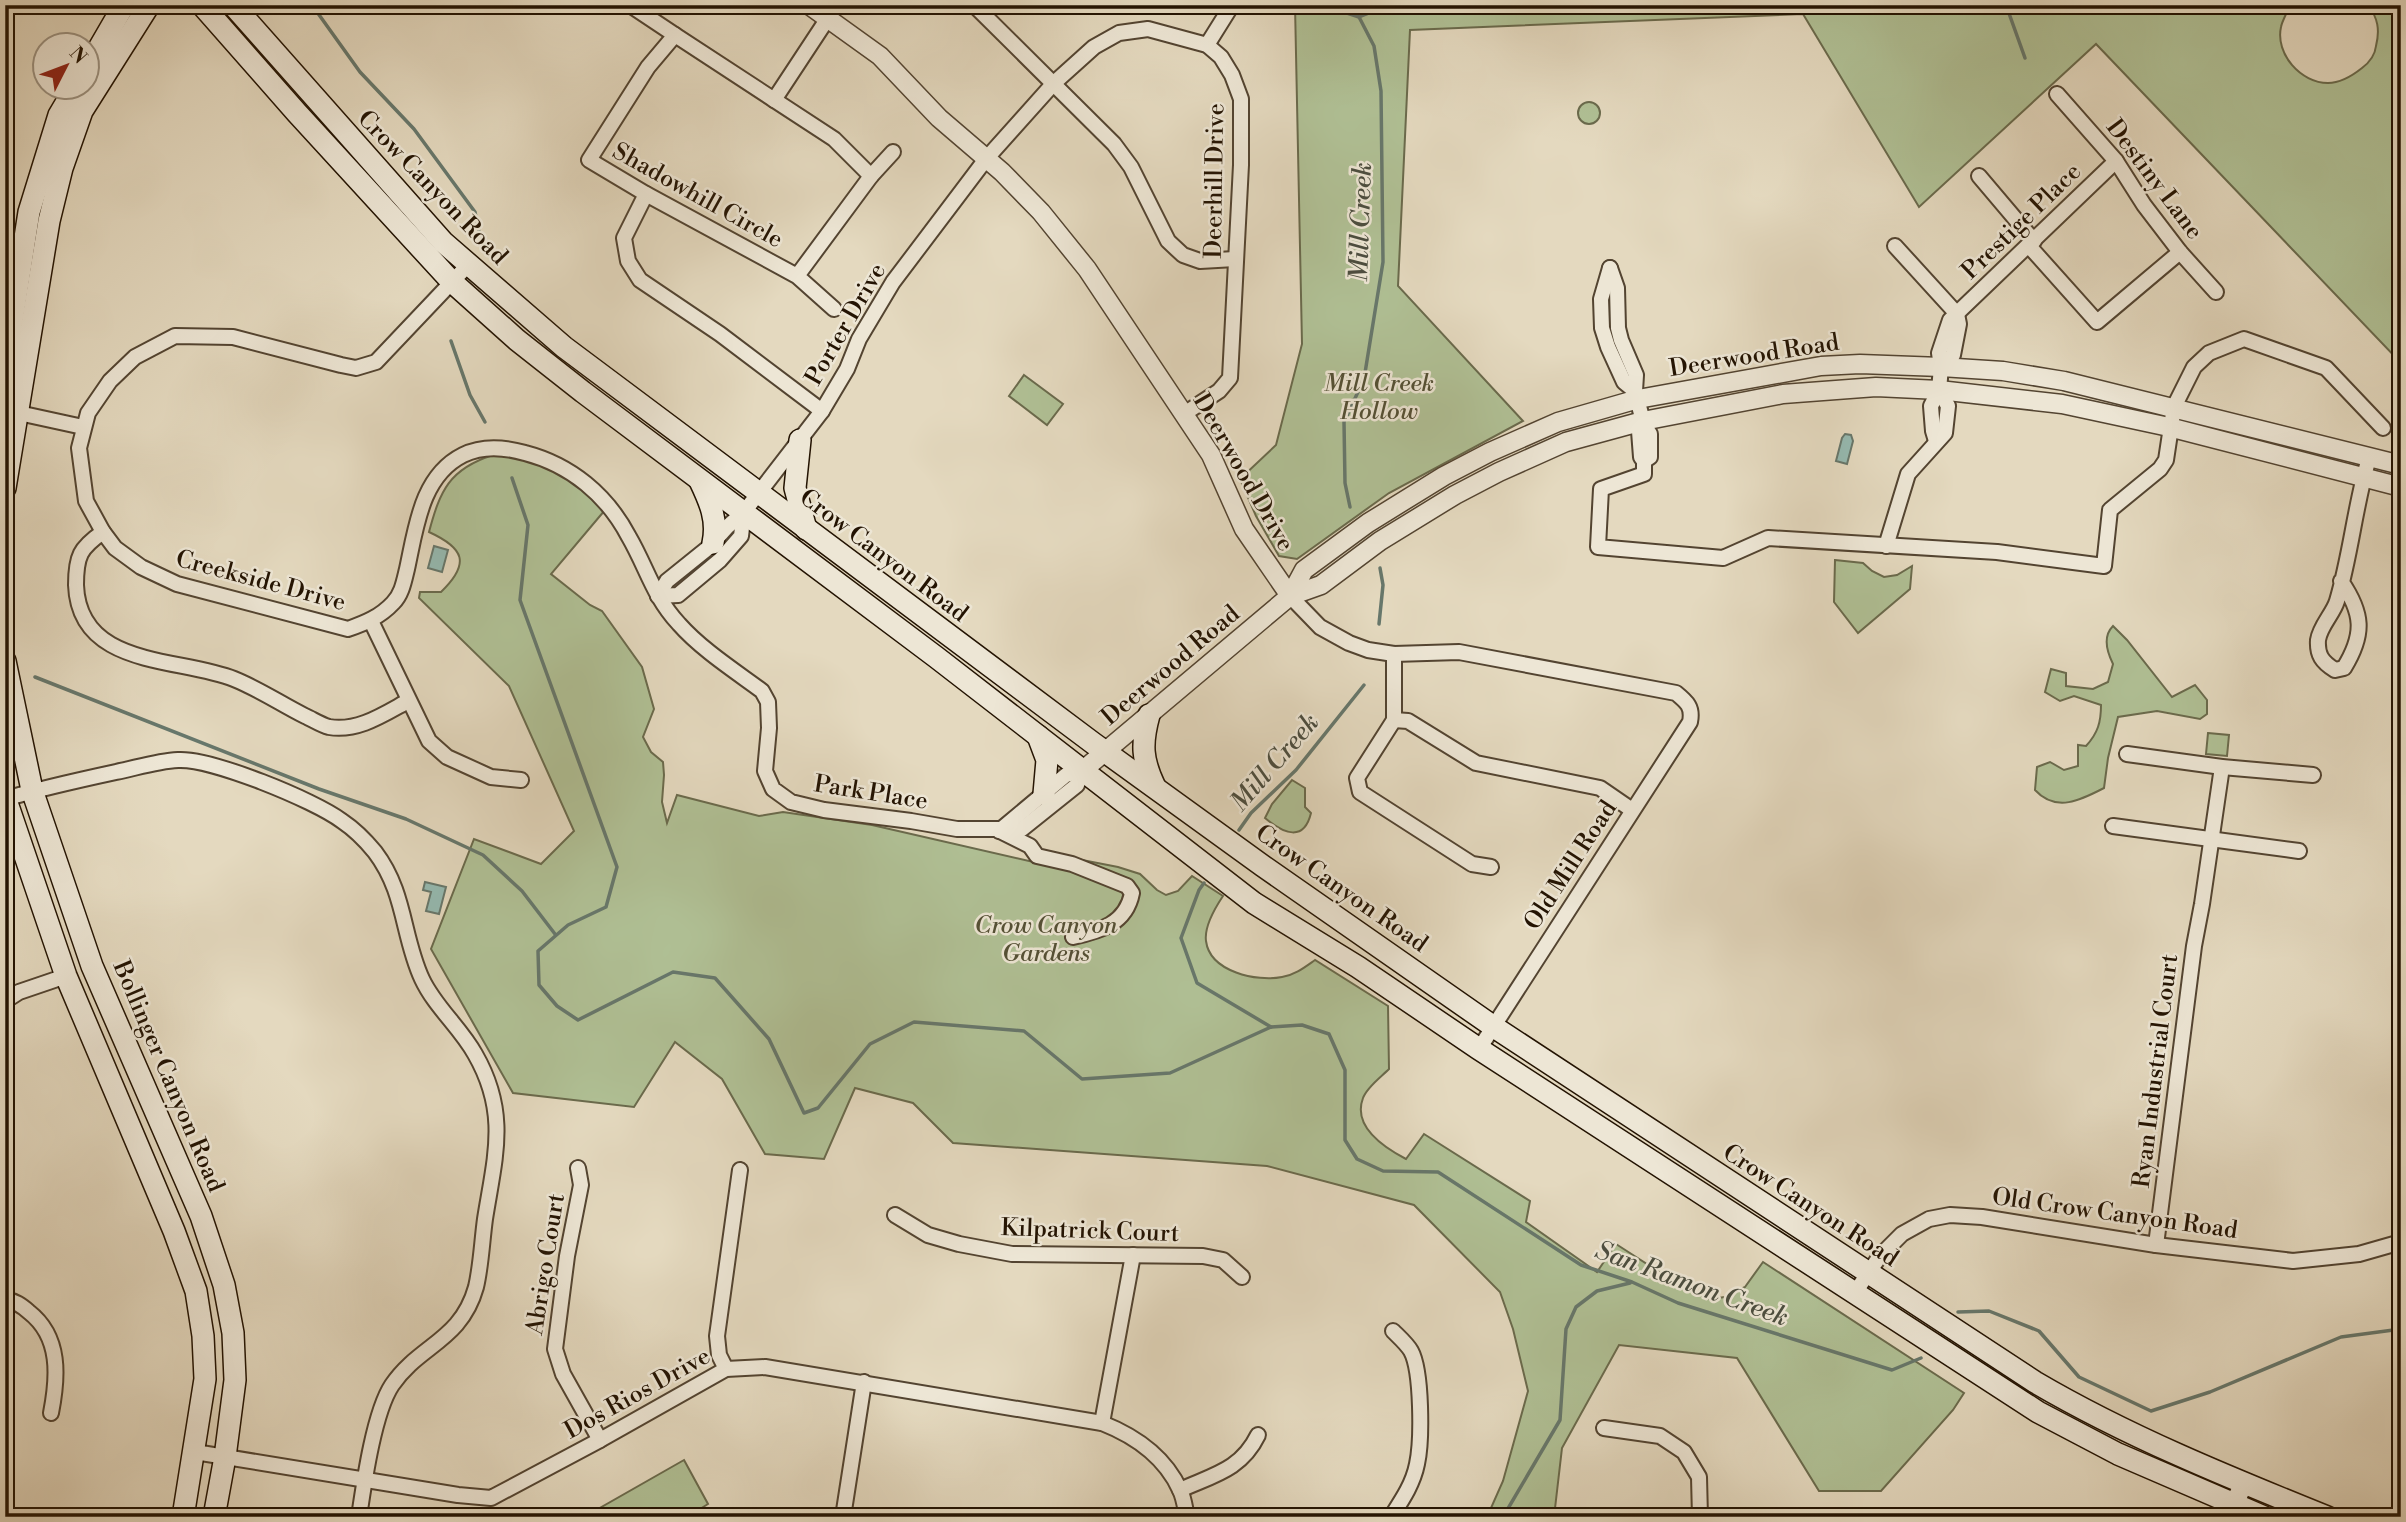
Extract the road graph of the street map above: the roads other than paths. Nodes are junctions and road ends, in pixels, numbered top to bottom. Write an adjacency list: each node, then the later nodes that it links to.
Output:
1 (124, 5): 11 (main road)
2 (149, 5): 38 (main road)
3 (202, 5): 29 (main road, Crow Canyon Road)
4 (233, 5): 27 (main road, Crow Canyon Road)
5 (809, 5): 9 (street, Deerwood Drive)
6 (974, 5): 13 (street)
7 (1232, 5): 12 (street)
8 (633, 7): 10 (street)
9 (828, 18): 15 (street); 18 (street, Deerwood Drive)
10 (676, 35): 15 (street); 22 (street, Shadowhill Circle)
11 (102, 43)
12 (1207, 45): 13 (street); 26 (street, Deerhill Drive)
13 (1054, 82): 18 (street); 26 (street)
14 (2057, 93): 19 (street, Destiny Lane)
15 (774, 100): 20 (street)
16 (67, 102): 33 (main road)
17 (893, 152): 20 (street, Shadowhill Circle)
18 (986, 159): 39 (street, Porter Drive); 40 (street, Deerwood Drive)
19 (2116, 161): 23 (street, Prestige Place); 25 (street, Destiny Lane)
20 (871, 176): 28 (street, Shadowhill Circle)
21 (1979, 176): 23 (street)
22 (646, 194): 28 (street, Shadowhill Circle); 39 (street)
23 (2032, 244): 25 (street); 32 (street, Prestige Place)
24 (1895, 246): 32 (street)
25 (2180, 252): 30 (street, Destiny Lane)
26 (1235, 259): 40 (street, Deerhill Drive)
27 (468, 265): 29 (street, Creekside Drive); 52 (main road, Crow Canyon Road)
28 (797, 275): 31 (street)
29 (451, 281): 43 (street, Creekside Drive); 49 (main road, Crow Canyon Road)
30 (2216, 292)
31 (834, 309)
32 (1957, 314): 34 (street, Prestige Place)
33 (5, 366)
34 (1941, 367): 35 (street); 36 (street, Deerwood Road); 37 (street, Deerwood Road)
35 (1940, 390): 41 (street, Deerwood Road); 42 (street, Deerwood Road); 57 (street)
36 (1637, 395): 36 (street); 41 (street); 60 (street, Deerwood Road)
37 (2174, 407): 42 (street); 44 (street); 46 (street, Deerwood Road)
38 (12, 411): 43 (street); 51 (main road)
39 (822, 411): 45 (street, Porter Drive)
40 (1184, 414): 60 (street, Deerwood Drive)
41 (1644, 423): 57 (street); 60 (street, Deerwood Road)
42 (2169, 427): 48 (street, Deerwood Road); 57 (street)
43 (83, 428): 55 (street, Creekside Drive)
44 (2383, 428)
45 (800, 440): 52 (street, Porter Drive); 54 (main road)
46 (2369, 458): 47 (street, Deerwood Road); 48 (street)
47 (2401, 465)
48 (2363, 478): 50 (street, Deerwood Road); 58 (street)
49 (699, 479): 53 (main road, Crow Canyon Road); 56 (main road)
50 (2401, 486)
51 (5, 488)
52 (759, 494): 53 (street, Porter Drive); 54 (main road, Crow Canyon Road)
53 (744, 512): 56 (street); 59 (street); 68 (main road, Crow Canyon Road)
54 (806, 529): 69 (main road, Crow Canyon Road)
55 (103, 532): 61 (street, Creekside Drive); 64 (street)
56 (713, 543): 59 (street)
57 (1886, 546)
58 (2341, 581): 58 (street)
59 (658, 596): 61 (street, Creekside Drive); 81 (street, Park Place)
60 (1290, 596): 62 (street, Deerwood Drive); 66 (street, Deerwood Road)
61 (371, 621): 64 (street)
62 (1394, 654): 65 (street, Deerwood Drive); 67 (street)
63 (5, 661): 76 (main road, Bollinger Canyon Road)
64 (408, 701): 74 (street)
65 (1688, 703): 79 (street, Old Mill Road)
66 (1149, 715): 69 (street, Deerwood Road); 75 (main road)
67 (1394, 720): 79 (street); 84 (street)
68 (1038, 736): 72 (main road, Crow Canyon Road); 77 (main road)
69 (1106, 752): 72 (street, Deerwood Road); 75 (main road, Crow Canyon Road)
70 (2127, 754): 71 (street)
71 (2222, 767): 73 (street); 82 (street, Ryan Industrial Court)
72 (1082, 771): 77 (street); 81 (street, Park Place); 89 (main road, Crow Canyon Road)
73 (2313, 775)
74 (521, 779)
75 (1155, 787): 88 (main road, Crow Canyon Road)
76 (32, 790): 78 (street); 109 (main road, Bollinger Canyon Road); 110 (street)
77 (1044, 794): 81 (street)
78 (5, 798): 86 (main road)
79 (1632, 810): 88 (street, Old Mill Road)
80 (2113, 826): 82 (street)
81 (999, 831): 85 (street)
82 (2211, 838): 83 (street); 94 (street, Ryan Industrial Court)
83 (2299, 851)
84 (1492, 867)
85 (1073, 937)
86 (66, 976): 87 (street); 108 (main road)
87 (5, 1001)
88 (1494, 1027): 89 (street, Old Mill Road); 96 (main road, Crow Canyon Road)
89 (1479, 1049): 98 (main road, Crow Canyon Road)
90 (578, 1168): 107 (street, Abrigo Court)
91 (740, 1170): 101 (street)
92 (895, 1215): 95 (street, Kilpatrick Court)
93 (2401, 1242): 94 (street, Old Crow Canyon Road)
94 (2156, 1245): 96 (street, Old Crow Canyon Road)
95 (1133, 1255): 97 (street, Kilpatrick Court); 104 (street)
96 (1868, 1274): 98 (street, Old Crow Canyon Road); 111 (main road, Crow Canyon Road)
97 (1242, 1277)
98 (1854, 1294): 113 (main road, Crow Canyon Road)
99 (5, 1299): 103 (street)
100 (1393, 1331): 119 (street)
101 (726, 1369): 102 (street, Dos Rios Drive); 107 (street, Dos Rios Drive)
102 (864, 1382): 104 (street, Dos Rios Drive); 117 (street)
103 (51, 1413)
104 (1102, 1423): 112 (street, Dos Rios Drive)
105 (1604, 1428): 120 (street)
106 (1258, 1435): 112 (street)
107 (600, 1440): 110 (street, Dos Rios Drive)
108 (195, 1452): 109 (street, Dos Rios Drive); 114 (main road)
109 (225, 1457): 110 (street, Dos Rios Drive); 115 (main road, Bollinger Canyon Road)
110 (364, 1480): 116 (street)
111 (2244, 1483): 113 (street); 122 (main road, Crow Canyon Road)
112 (1180, 1490): 118 (street, Dos Rios Drive)
113 (2231, 1510): 121 (main road, Crow Canyon Road)
114 (183, 1517)
115 (214, 1517)
116 (359, 1517)
117 (843, 1517)
118 (1187, 1517)
119 (1391, 1517)
120 (1700, 1517)
121 (2264, 1517)
122 (2327, 1517)

